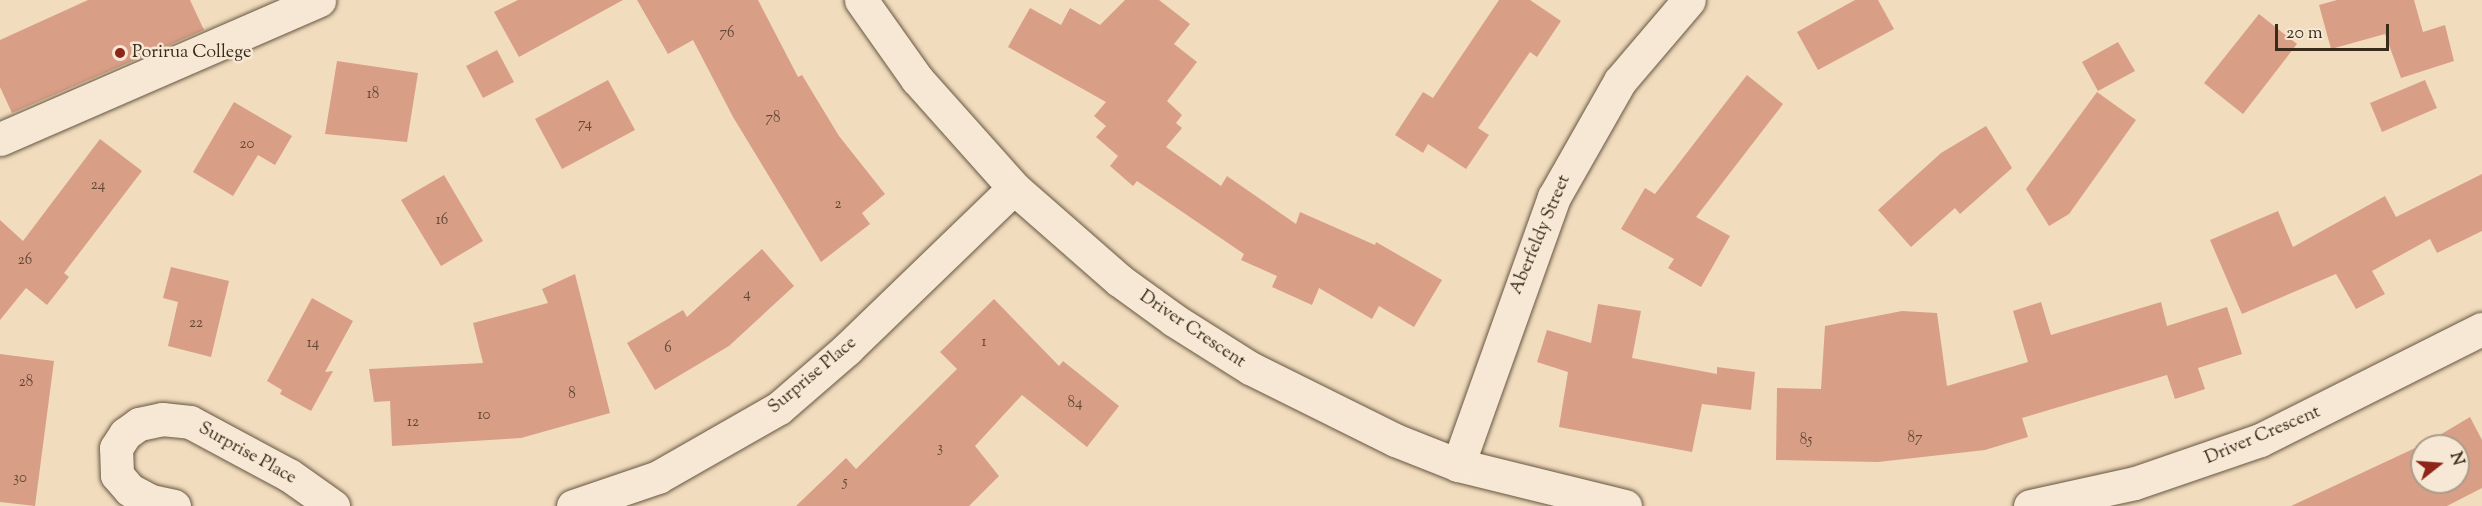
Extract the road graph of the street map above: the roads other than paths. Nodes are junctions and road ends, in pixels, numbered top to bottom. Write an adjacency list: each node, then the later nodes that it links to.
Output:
1 (319, 0): 4 (street)
2 (861, 0): 5 (street, Driver Crescent)
3 (1689, 0): 7 (street, Aberfeldy Street)
4 (0, 139)
5 (1014, 188): 7 (street, Driver Crescent); 10 (street, Surprise Place)
6 (2482, 329): 12 (street, Driver Crescent)
7 (1458, 465): 11 (street, Driver Crescent)
8 (174, 506): 9 (street, Surprise Place)
9 (333, 506)
10 (573, 506)
11 (1625, 506)
12 (2030, 506)

